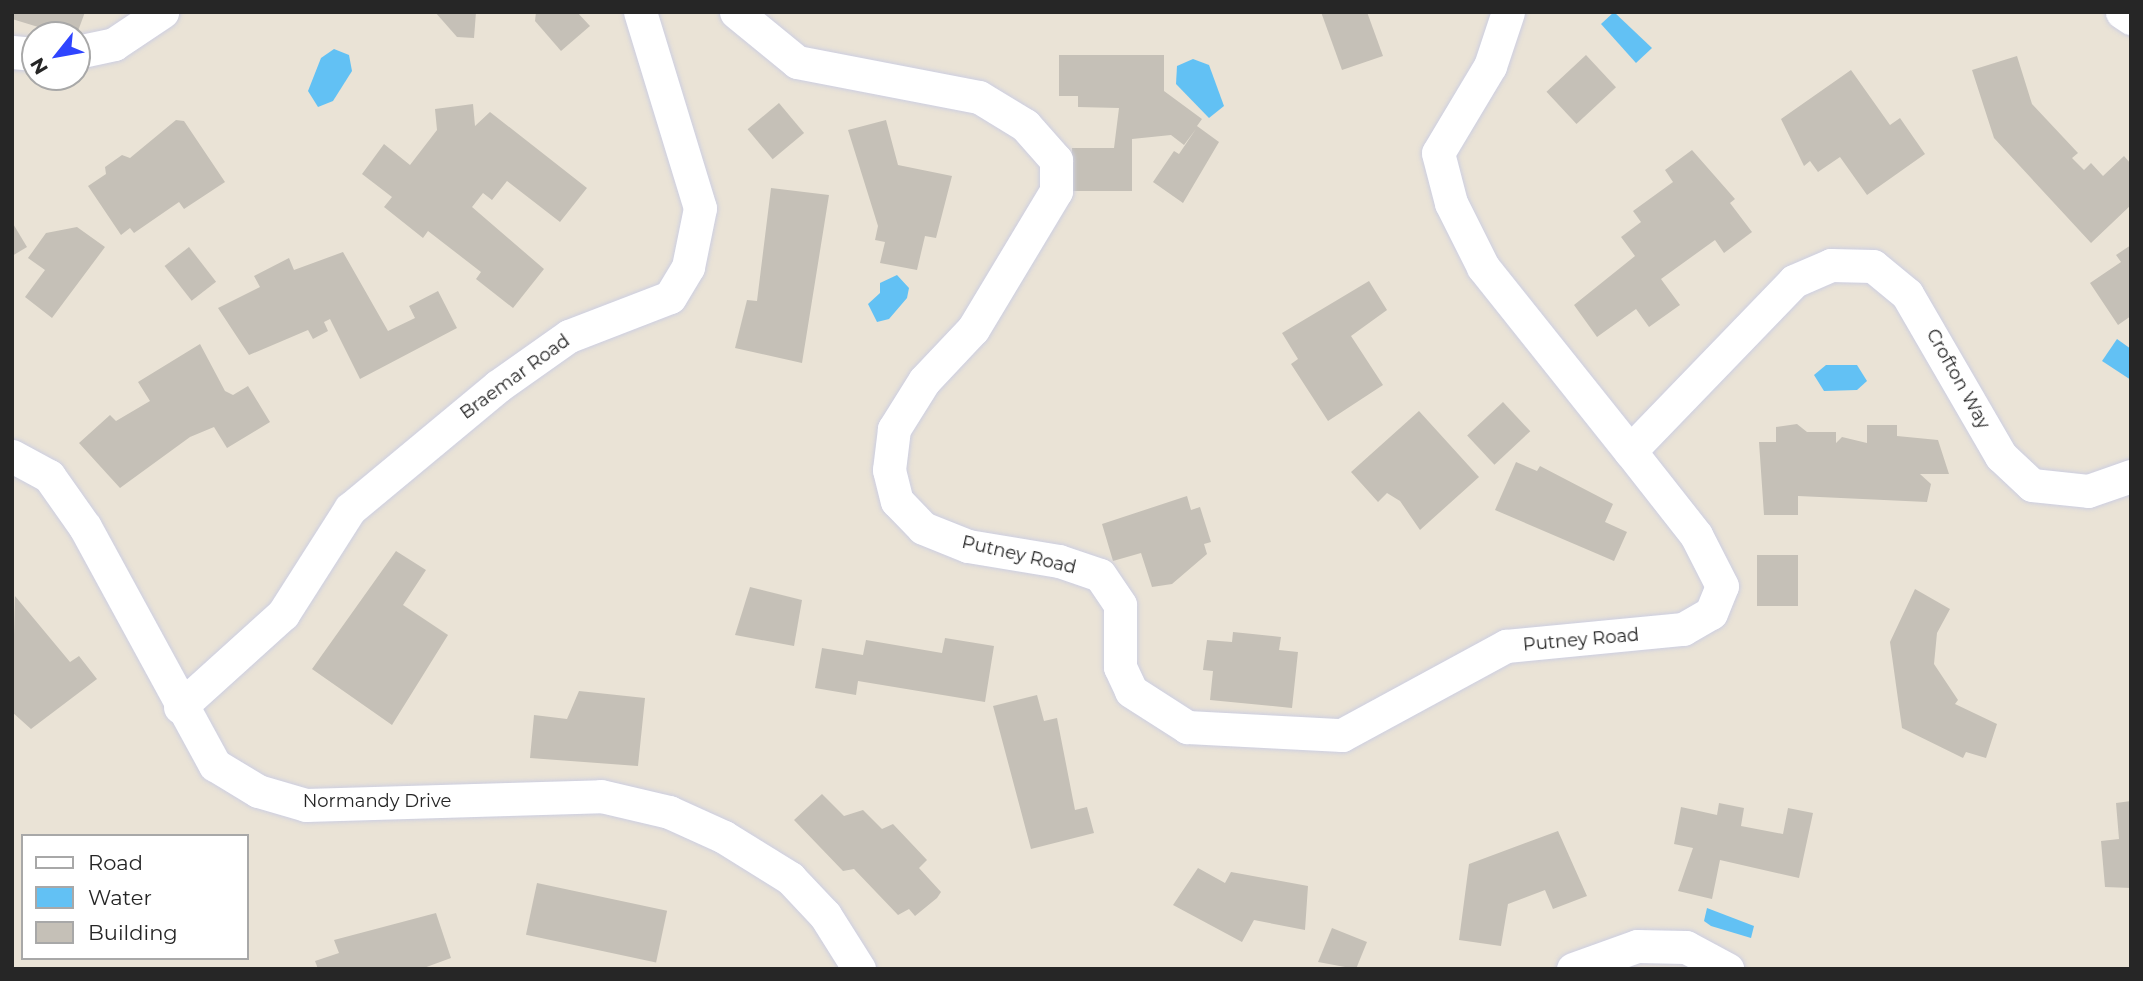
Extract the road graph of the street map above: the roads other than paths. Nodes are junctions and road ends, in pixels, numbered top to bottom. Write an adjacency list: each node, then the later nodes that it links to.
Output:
1 (162, 12): 7 (street)
2 (640, 12): 11 (street, Braemar Road)
3 (736, 12): 8 (street, Putney Road)
4 (1508, 12): 8 (street, Putney Road)
5 (2122, 12): 6 (street)
6 (2131, 18)
7 (91, 49)
8 (1637, 444): 10 (street, Crofton Way)
9 (12, 456): 11 (street, Normandy Drive)
10 (2131, 476)
11 (180, 707): 12 (street, Normandy Drive)
12 (859, 969)
13 (1573, 969): 14 (street)
14 (1727, 969)

